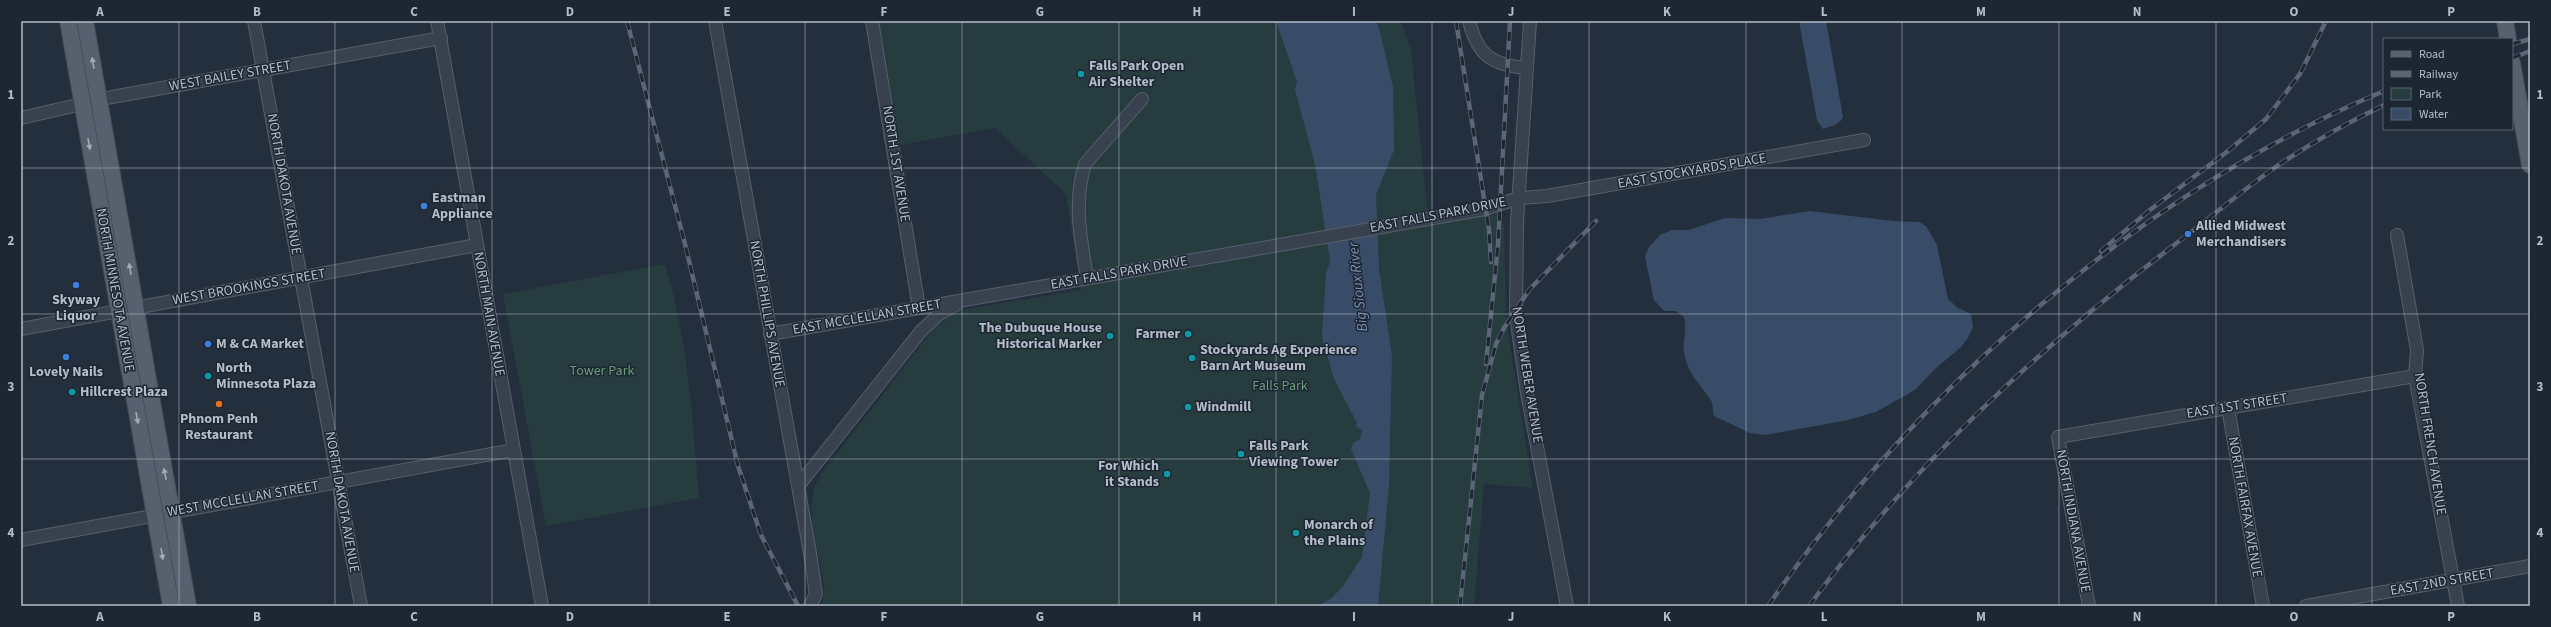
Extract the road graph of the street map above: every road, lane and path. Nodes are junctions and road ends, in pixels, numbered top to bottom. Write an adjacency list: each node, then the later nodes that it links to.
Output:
1 (68, 21): 17 (main road, NORTH MINNESOTA AVENUE)
2 (85, 21): 16 (main road, NORTH MINNESOTA AVENUE, one-way to 2)
3 (254, 21): 14 (street, NORTH DAKOTA AVENUE)
4 (437, 21): 10 (street, NORTH MAIN AVENUE)
5 (715, 21): 31 (street, NORTH PHILLIPS AVENUE)
6 (872, 21): 28 (street, NORTH 1ST AVENUE)
7 (1469, 21): 12 (street)
8 (1530, 21): 12 (street, NORTH WEBER AVENUE)
9 (2505, 21): 11 (main road)
10 (441, 38): 14 (street, WEST BAILEY STREET); 23 (street, NORTH MAIN AVENUE)
11 (2508, 38)
12 (1527, 68): 21 (street, NORTH WEBER AVENUE)
13 (2513, 69): 20 (main road)
14 (263, 70): 16 (street, WEST BAILEY STREET); 24 (street, NORTH DAKOTA AVENUE)
15 (1142, 99): 25 (street)
16 (99, 101): 17 (street, WEST BAILEY STREET); 27 (main road, NORTH MINNESOTA AVENUE, one-way to 16)
17 (83, 105): 18 (street, WEST BAILEY STREET); 29 (main road, NORTH MINNESOTA AVENUE, one-way to 29)
18 (21, 118)
19 (1864, 140): 21 (street, EAST STOCKYARDS PLACE)
20 (2530, 165)
21 (1519, 198): 25 (street, EAST FALLS PARK DRIVE); 48 (street, NORTH WEBER AVENUE)
22 (2397, 235): 32 (street, NORTH FRENCH AVENUE)
23 (477, 245): 24 (street, WEST BROOKINGS STREET); 35 (street, NORTH MAIN AVENUE)
24 (301, 277): 27 (street, WEST BROOKINGS STREET); 36 (street, NORTH DAKOTA AVENUE)
25 (1087, 278): 26 (street, EAST FALLS PARK DRIVE)
26 (964, 300): 28 (street, EAST MCCLELLAN STREET); 37 (street, EAST FALLS PARK DRIVE)
27 (136, 308): 29 (street, WEST BROOKINGS STREET); 38 (main road, NORTH MINNESOTA AVENUE, one-way to 27)
28 (919, 308): 31 (street, EAST MCCLELLAN STREET)
29 (118, 311): 30 (street, WEST BROOKINGS STREET); 39 (main road, NORTH MINNESOTA AVENUE, one-way to 39)
30 (21, 328)
31 (770, 334): 37 (street, NORTH PHILLIPS AVENUE)
32 (2415, 376): 33 (street, EAST 1ST STREET); 42 (street, NORTH FRENCH AVENUE)
33 (2228, 408): 34 (street, EAST 1ST STREET); 50 (street, NORTH FAIRFAX AVENUE)
34 (2058, 437): 49 (street, NORTH INDIANA AVENUE)
35 (513, 450): 36 (street, WEST MCCLELLAN STREET); 46 (street, NORTH MAIN AVENUE)
36 (338, 482): 38 (street, WEST MCCLELLAN STREET); 45 (street, NORTH DAKOTA AVENUE)
37 (799, 485): 47 (street, NORTH PHILLIPS AVENUE)
38 (172, 512): 39 (street, WEST MCCLELLAN STREET); 44 (main road, NORTH MINNESOTA AVENUE)
39 (155, 515): 40 (street, WEST MCCLELLAN STREET); 43 (main road, NORTH MINNESOTA AVENUE, one-way to 43)
40 (21, 540)
41 (2530, 566): 42 (street, EAST 2ND STREET)
42 (2453, 580): 51 (street, EAST 2ND STREET); 52 (street, NORTH FRENCH AVENUE)
43 (171, 606)
44 (188, 606)
45 (360, 606)
46 (542, 606)
47 (810, 606)
48 (1567, 606)
49 (2089, 606)
50 (2263, 606)
51 (2306, 606)
52 (2458, 606)

